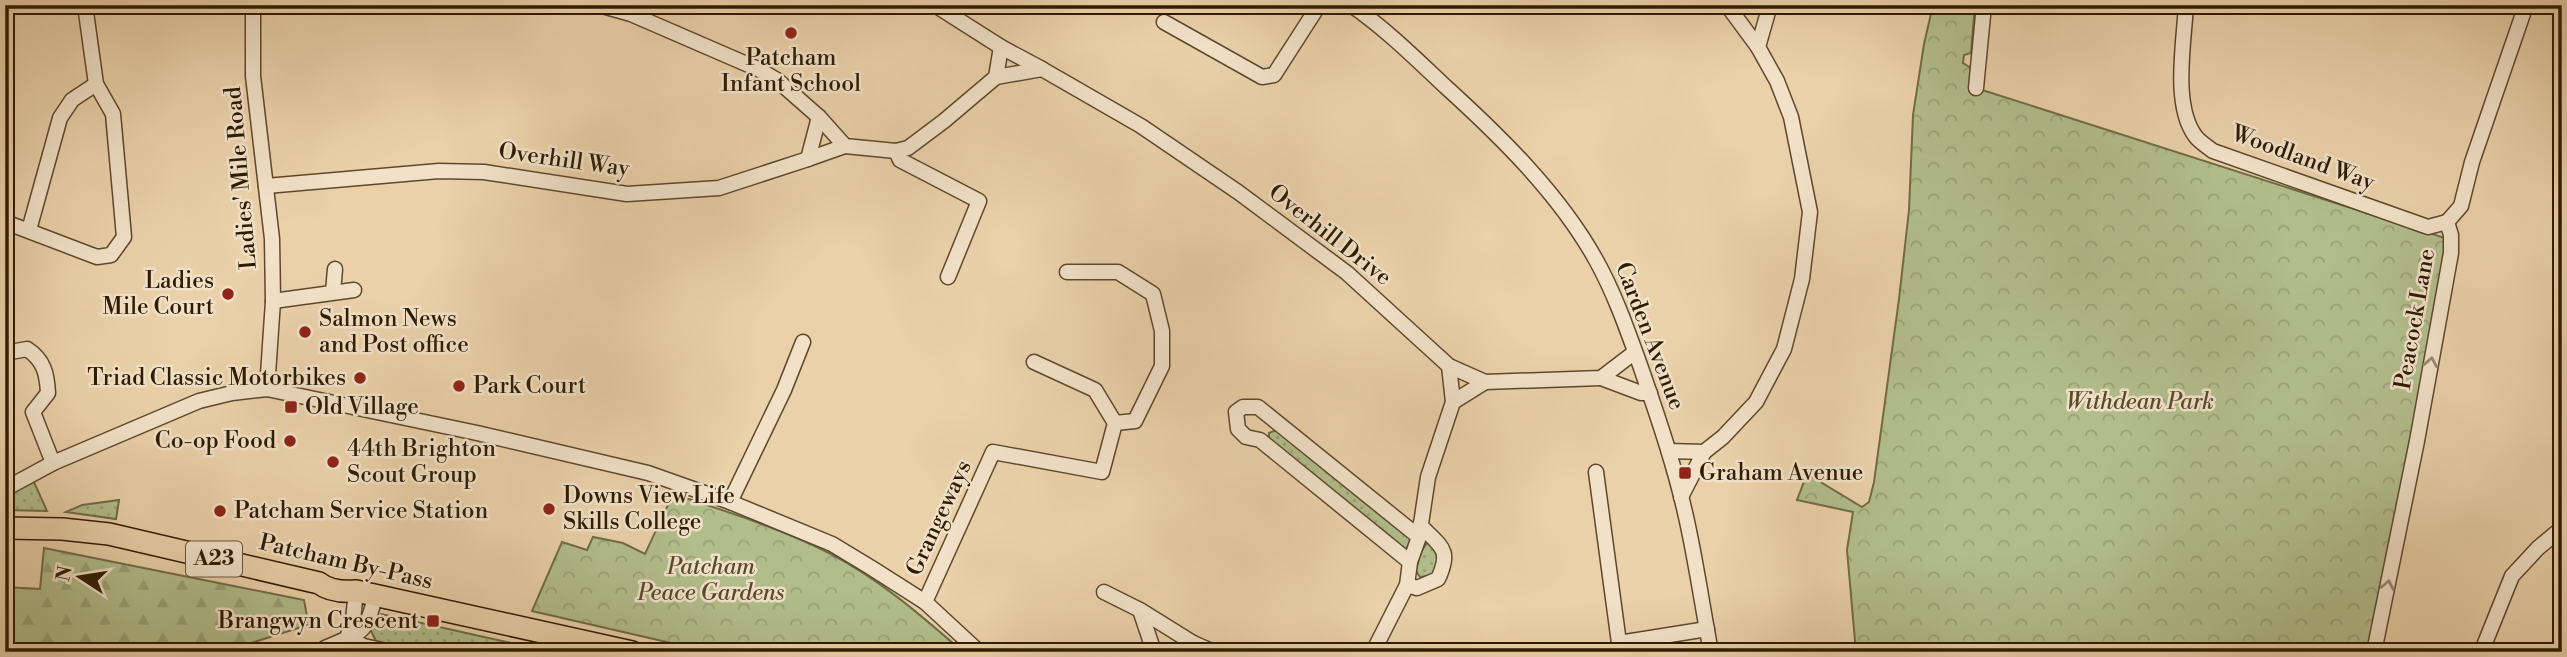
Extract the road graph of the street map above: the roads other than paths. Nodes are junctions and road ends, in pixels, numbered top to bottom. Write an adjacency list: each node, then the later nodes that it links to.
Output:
1 (85, 5): 18 (street)
2 (253, 5): 24 (street, Ladies' Mile Road)
3 (599, 5): 20 (street)
4 (1319, 5): 13 (street)
5 (1350, 5): 35 (street, Carden Avenue)
6 (1745, 5): 12 (street)
7 (1770, 5): 15 (street)
8 (1984, 5): 19 (street)
9 (2186, 5): 26 (street, Woodland Way)
10 (2525, 5): 26 (street, Peacock Lane)
11 (936, 6): 14 (street, Overhill Drive)
12 (1729, 6): 15 (street)
13 (1164, 22)
14 (1001, 47): 16 (street, Overhill Drive); 17 (street)
15 (1758, 47): 48 (street)
16 (1042, 69): 17 (street); 38 (street, Overhill Drive)
17 (996, 77): 22 (street)
18 (96, 84): 27 (street); 27 (street)
19 (1976, 88)
20 (819, 117): 21 (street); 23 (street)
21 (845, 146): 22 (street); 23 (street)
22 (896, 152): 30 (street)
23 (808, 159): 24 (street, Overhill Way)
24 (266, 186): 33 (street, Ladies' Mile Road)
25 (5, 222): 27 (street)
26 (2446, 222): 78 (street, Peacock Lane, one-way to 26)
27 (29, 230)
28 (335, 270): 32 (street)
29 (1067, 272): 45 (street)
30 (948, 277)
31 (354, 290): 32 (street)
32 (333, 292): 33 (street)
33 (273, 301): 41 (street, Ladies' Mile Road)
34 (803, 342): 53 (street)
35 (1636, 352): 39 (street); 42 (street, Carden Avenue)
36 (5, 353): 49 (street)
37 (1034, 362): 45 (street)
38 (1449, 366): 40 (street, Overhill Drive); 43 (street)
39 (1601, 378): 40 (street, Overhill Drive); 42 (street, Overhill Drive)
40 (1485, 382): 43 (street)
41 (267, 389): 49 (street); 53 (street)
42 (1650, 393): 47 (street, Carden Avenue)
43 (1453, 402): 58 (street)
44 (1274, 421): 46 (street); 46 (street); 54 (street)
45 (1115, 423): 63 (street, Grangeways)
46 (1260, 440): 55 (street)
47 (1669, 451): 48 (street); 52 (street, Carden Avenue)
48 (1704, 452): 52 (street)
49 (52, 463): 51 (street)
50 (1596, 472): 68 (street)
51 (5, 489)
52 (1681, 497): 65 (street, Carden Avenue)
53 (730, 502): 63 (street)
54 (1380, 508): 55 (street); 58 (street)
55 (1366, 525): 59 (street)
56 (5, 528): 62 (highway, Patcham By-Pass / A23)
57 (2562, 528): 79 (street)
58 (1420, 531): 59 (street); 60 (street)
59 (1410, 562): 60 (street)
60 (1407, 585): 76 (street)
61 (1104, 592): 64 (street)
62 (366, 594): 66 (street); 71 (highway, Patcham By-Pass / A23)
63 (925, 602): 72 (street)
64 (1140, 610): 67 (street); 73 (street)
65 (1707, 629): 68 (street); 77 (street, Carden Avenue)
66 (347, 638): 69 (street); 70 (street)
67 (1193, 643): 74 (street); 75 (street)
68 (1619, 647)
69 (321, 652)
70 (391, 652)
71 (632, 652)
72 (979, 652)
73 (1154, 652)
74 (1173, 652)
75 (1214, 652)
76 (1373, 652)
77 (1711, 652)
78 (2374, 652)
79 (2484, 652)

